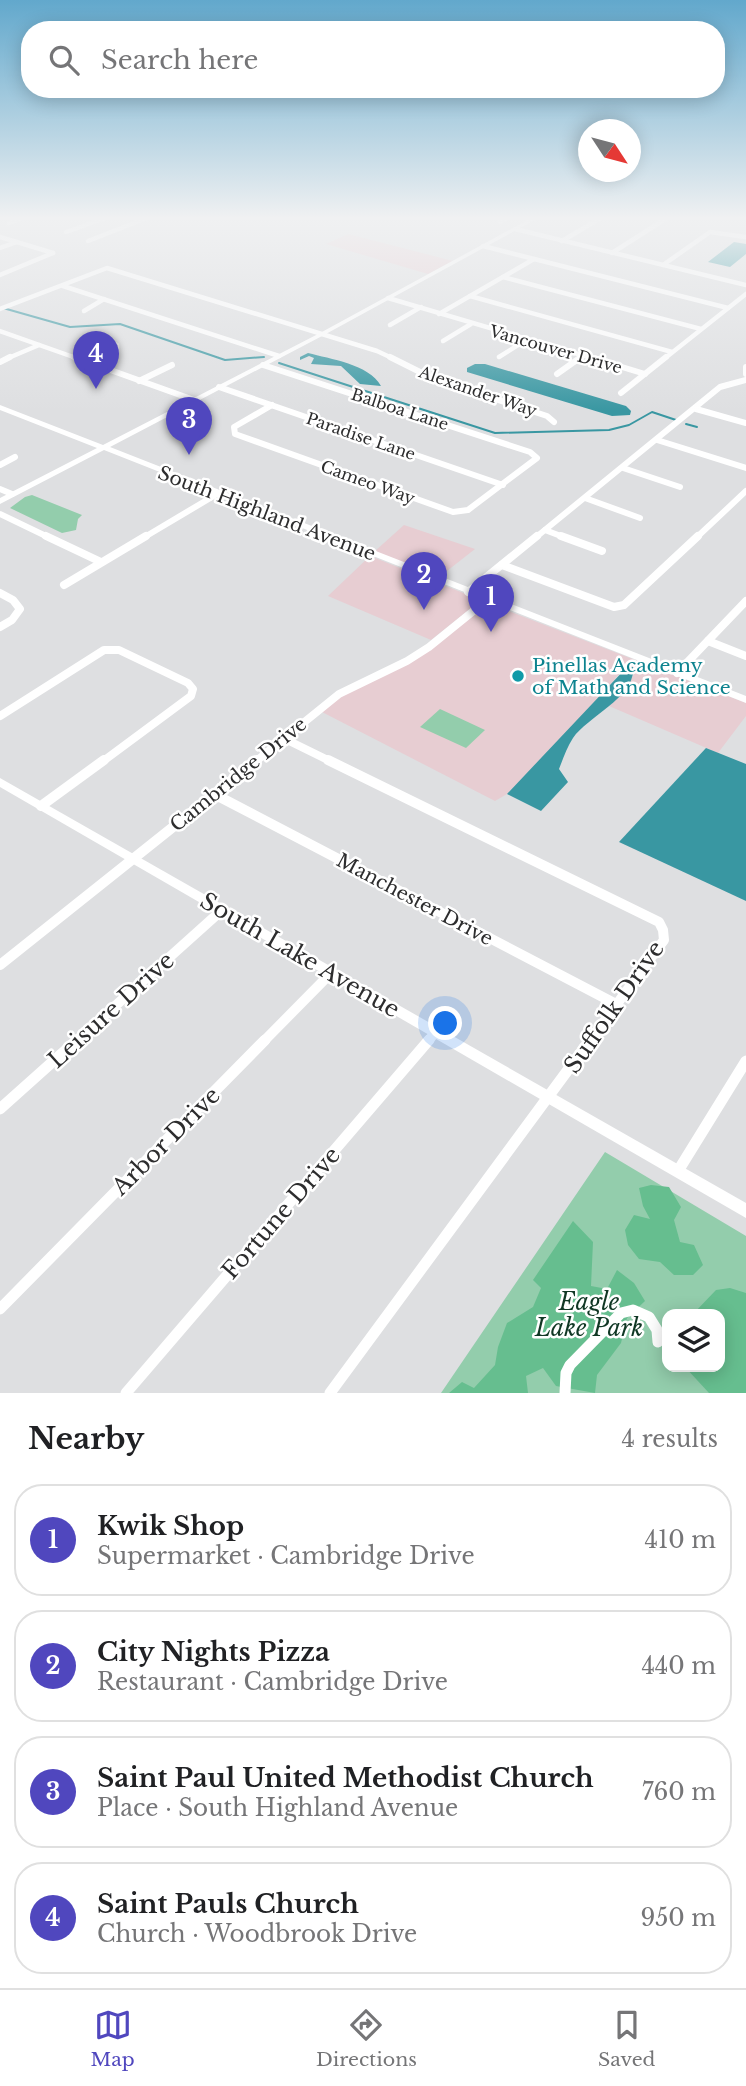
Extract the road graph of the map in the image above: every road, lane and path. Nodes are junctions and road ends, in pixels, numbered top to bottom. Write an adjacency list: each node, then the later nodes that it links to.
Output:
1 (75, 281): 7 (street, Alexander Way)
2 (149, 281): 21 (street, Alexander Way)
3 (420, 281): 10 (street)
4 (496, 281): 9 (street)
5 (518, 281): 19 (street)
6 (621, 281): 14 (street)
7 (63, 286): 11 (street); 13 (street)
8 (746, 294): 14 (street)
9 (470, 296): 16 (street); 26 (street)
10 (388, 298): 12 (street, Vancouver Drive); 21 (street)
11 (104, 299): 15 (street); 27 (street)
12 (421, 307): 16 (street, Vancouver Drive); 18 (street)
13 (3, 308)
14 (728, 308): 19 (street)
15 (84, 311)
16 (439, 314): 17 (street, Vancouver Drive)
17 (471, 324): 23 (street, Vancouver Drive); 24 (street)
18 (390, 325)
19 (701, 329): 26 (street)
20 (0, 331): 25 (street)
21 (322, 334): 27 (street); 46 (street, Alexander Way)
22 (101, 337): 31 (street)
23 (526, 340): 28 (street, Vancouver Drive); 29 (street)
24 (443, 341)
25 (39, 345): 30 (street); 31 (street)
26 (672, 352): 36 (street)
27 (279, 356): 33 (street)
28 (583, 356): 35 (street); 36 (street, Vancouver Drive)
29 (499, 357)
30 (0, 362)
31 (91, 363): 39 (street)
32 (172, 365): 39 (street)
33 (263, 365): 40 (street); 50 (street, Balboa Lane)
34 (746, 367): 37 (street)
35 (557, 374)
36 (645, 374): 41 (street)
37 (746, 374)
38 (746, 380): 45 (street)
39 (139, 381): 42 (street)
40 (219, 387): 42 (street); 43 (street, Paradise Lane)
41 (621, 393)
42 (194, 400): 49 (street)
43 (272, 405): 55 (street, Paradise Lane); 55 (street, Cameo Way)
44 (0, 407): 49 (street, South Highland Avenue)
45 (695, 409): 47 (street); 48 (street)
46 (554, 422)
47 (746, 423)
48 (657, 440): 53 (street); 54 (street)
49 (102, 448): 59 (street); 60 (street, South Highland Avenue)
50 (537, 456): 55 (street, Cameo Way)
51 (15, 457): 52 (street)
52 (0, 465)
53 (623, 468): 56 (street); 61 (street)
54 (746, 468)
55 (503, 485)
56 (680, 487)
57 (0, 489): 59 (street)
58 (746, 491): 68 (street)
59 (12, 494): 62 (street)
60 (217, 494): 67 (street); 70 (street, South Highland Avenue)
61 (585, 498): 64 (street); 65 (street)
62 (0, 501)
63 (0, 514): 67 (street)
64 (640, 518)
65 (545, 530): 66 (street); 68 (street)
66 (602, 551)
67 (101, 562): 69 (street)
68 (502, 565): 70 (street)
69 (64, 585)
70 (468, 592): 72 (street, South Highland Avenue)
71 (0, 593): 74 (street)
72 (487, 600): 77 (street, South Highland Avenue); 80 (street, Cambridge Drive)
73 (746, 601): 75 (street)
74 (0, 627)
75 (708, 641): 76 (street); 77 (street)
76 (746, 656)
77 (677, 673): 78 (street, South Highland Avenue)
78 (746, 700)
79 (0, 716): 83 (street)
80 (283, 738): 82 (street, Cambridge Drive); 88 (street, Suffolk Drive)
81 (0, 782): 83 (street, South Lake Avenue)
82 (214, 794): 84 (street, Cambridge Drive); 88 (street, Manchester Drive)
83 (41, 806): 84 (street, South Lake Avenue)
84 (133, 859): 85 (street, South Lake Avenue); 86 (street, Cambridge Drive)
85 (222, 910): 87 (street, South Lake Avenue); 92 (street, Leisure Drive)
86 (0, 965)
87 (331, 974): 89 (street, South Lake Avenue); 95 (street, Arbor Drive)
88 (616, 1004): 91 (street, Suffolk Drive)
89 (435, 1033): 91 (street, South Lake Avenue); 97 (street, Fortune Drive)
90 (746, 1061): 93 (street)
91 (550, 1098): 93 (street, South Lake Avenue); 98 (street, Suffolk Drive)
92 (0, 1109)
93 (678, 1171): 94 (street, South Lake Avenue)
94 (746, 1211)
95 (0, 1310)
96 (658, 1342): 99 (street)
97 (126, 1393)
98 (330, 1393)
99 (565, 1393)

